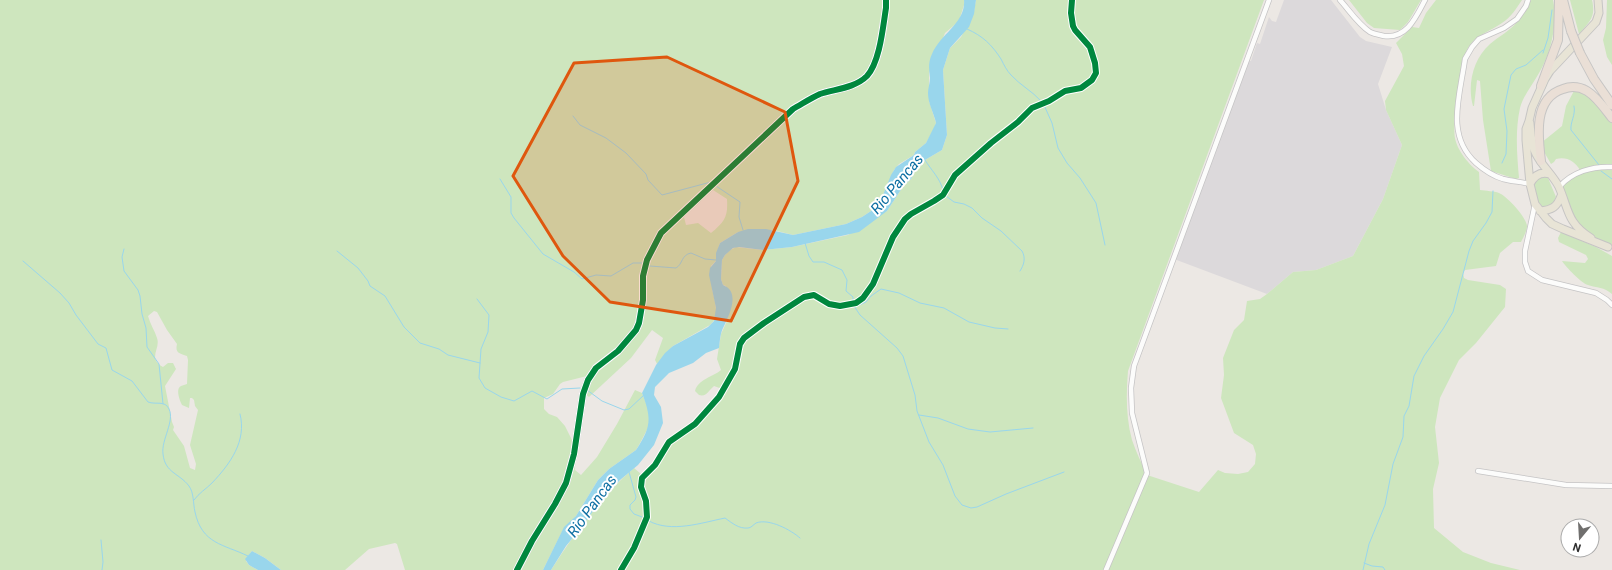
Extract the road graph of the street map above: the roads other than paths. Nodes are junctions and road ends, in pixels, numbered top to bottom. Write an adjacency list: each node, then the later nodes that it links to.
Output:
1 (886, 0): 27 (street)
2 (1072, 0): 28 (street)
3 (1269, 0): 29 (street)
4 (1340, 0): 5 (street)
5 (1425, 0)
6 (1528, 0): 17 (street)
7 (1559, 0): 10 (highway)
8 (1563, 0): 11 (highway, bridge)
9 (1598, 0): 10 (main road)
10 (1541, 86): 13 (main road)
11 (1612, 105)
12 (1612, 118): 14 (highway)
13 (1530, 121): 14 (main road); 17 (main road)
14 (1541, 161): 16 (main road)
15 (1612, 167): 18 (street)
16 (1550, 174): 17 (main road); 18 (main road)
17 (1529, 181): 20 (main road)
18 (1559, 188): 19 (main road)
19 (1561, 196): 21 (main road); 23 (main road)
20 (1535, 204): 21 (main road); 22 (street)
21 (1540, 211): 22 (street); 23 (main road)
22 (1532, 224): 24 (street)
23 (1610, 249)
24 (1612, 305)
25 (1478, 472): 26 (street)
26 (1612, 486)
27 (517, 570)
28 (620, 570)
29 (1106, 570)

